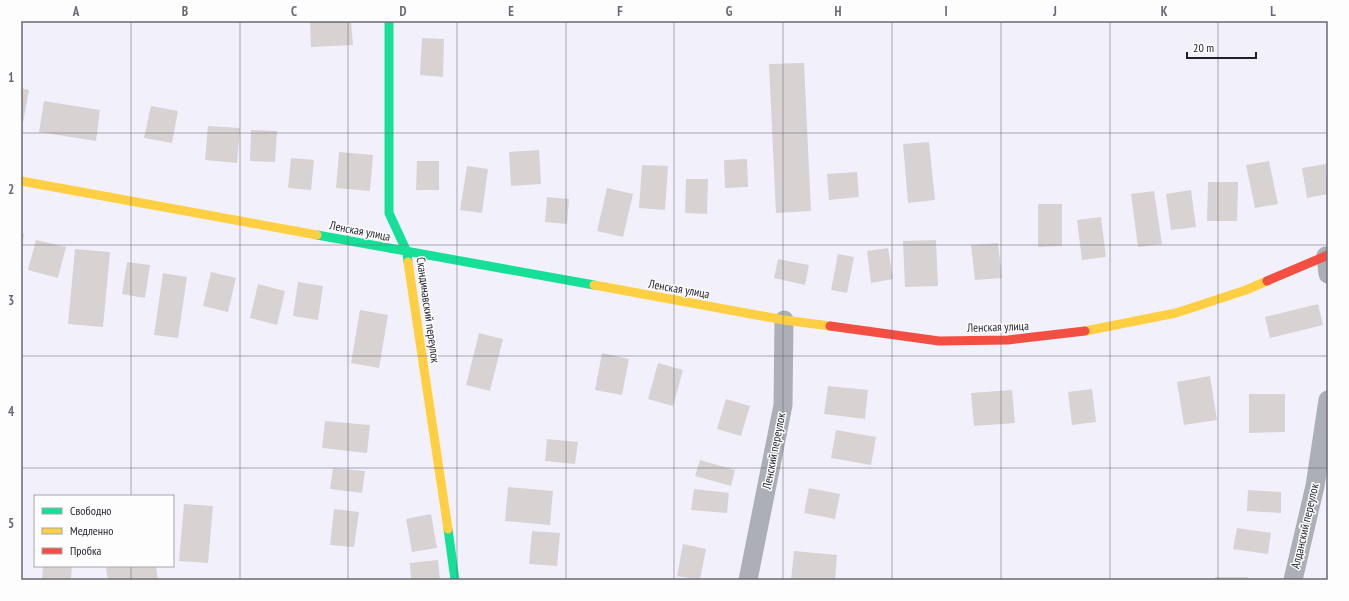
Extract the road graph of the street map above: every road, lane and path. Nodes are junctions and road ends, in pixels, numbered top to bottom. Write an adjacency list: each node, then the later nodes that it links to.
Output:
1 (389, 21): 3 (main road, Скандинавский переулок)
2 (21, 181): 3 (main road, Ленская улица)
3 (407, 252): 5 (main road, Ленская улица); 8 (main road, Скандинавский переулок)
4 (1327, 262): 5 (main road, Ленская улица)
5 (784, 320): 9 (street, Ленский переулок)
6 (1328, 400): 7 (street, Алданский переулок)
7 (1297, 579)
8 (455, 580)
9 (748, 580)

